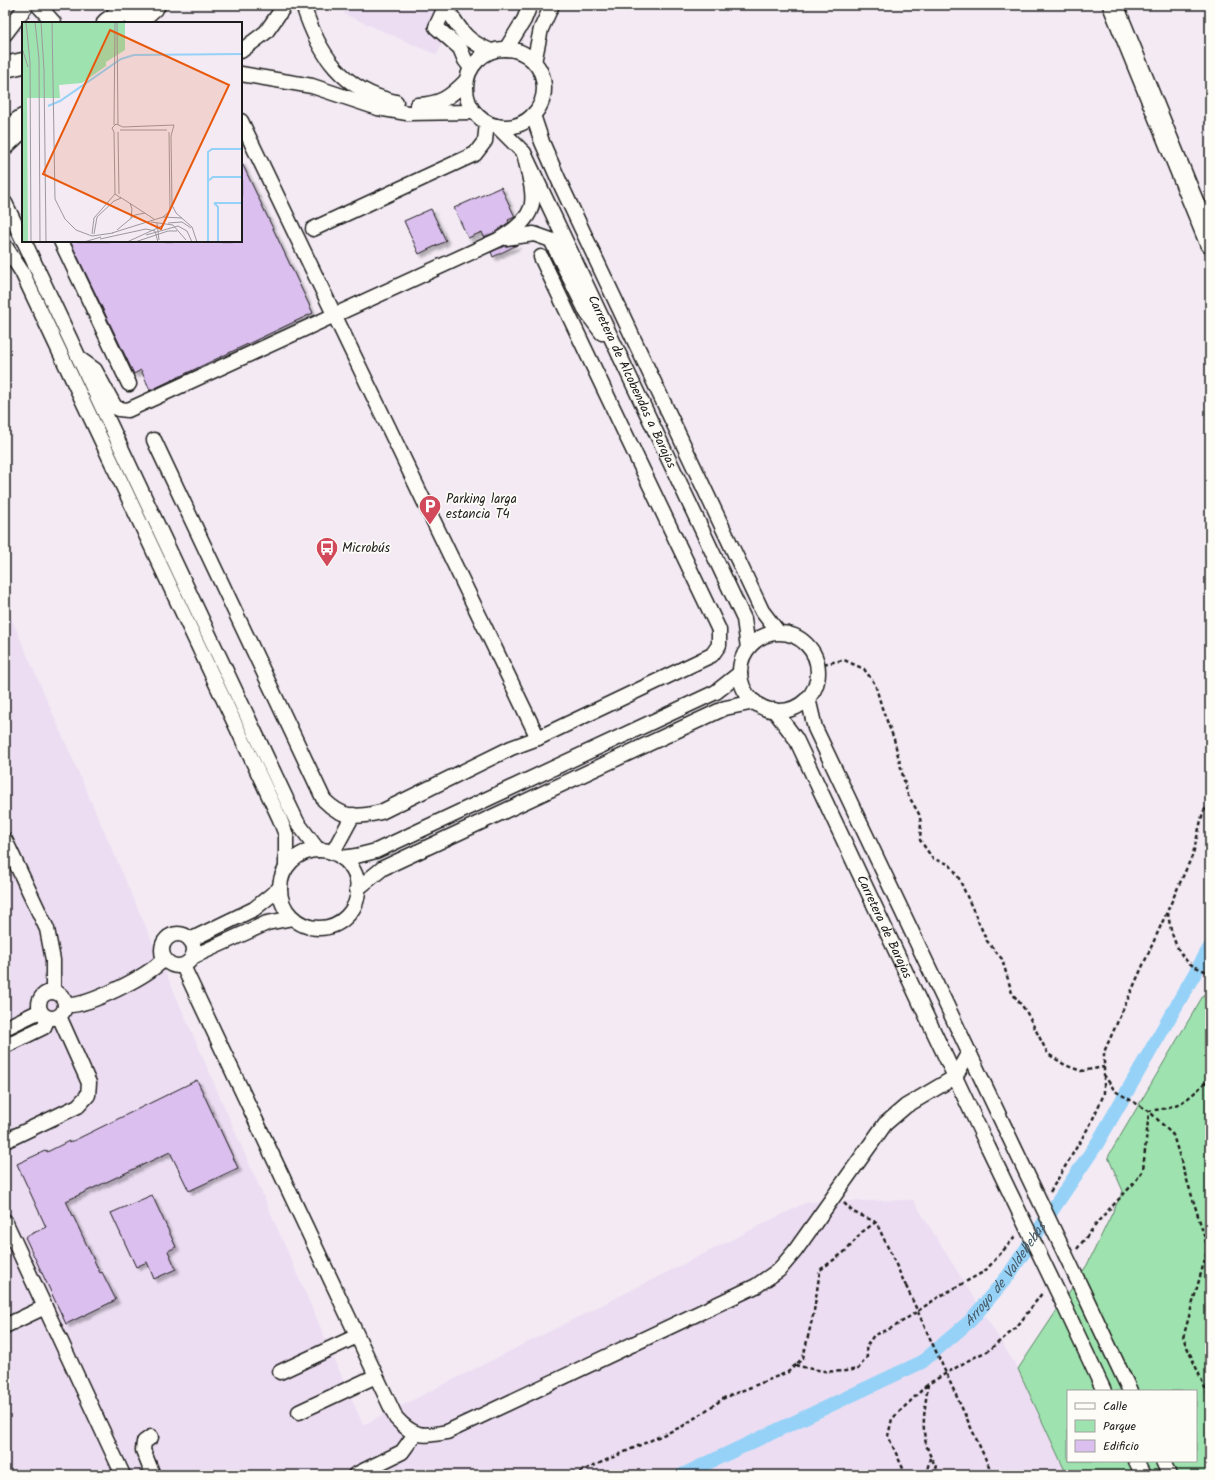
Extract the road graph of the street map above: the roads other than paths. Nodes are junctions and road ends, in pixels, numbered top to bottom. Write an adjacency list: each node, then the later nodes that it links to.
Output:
1 (27, 5): 14 (street)
2 (38, 5): 11 (street)
3 (132, 5): 12 (highway)
4 (155, 5): 13 (highway)
5 (285, 5): 16 (street)
6 (303, 5): 22 (street)
7 (530, 5): 15 (street)
8 (552, 5): 18 (street)
9 (1113, 5): 38 (highway)
10 (446, 6): 17 (street); 22 (street)
11 (53, 22)
12 (108, 22)
13 (136, 22)
14 (9, 29)
15 (506, 49): 17 (street); 18 (street)
16 (242, 50)
17 (490, 51): 22 (street)
18 (534, 62): 24 (street)
19 (22, 63): 20 (highway)
20 (5, 67)
21 (242, 74): 23 (street)
22 (469, 74): 23 (street)
23 (474, 112): 27 (street)
24 (533, 114): 27 (street); 46 (street, Carretera de Alcobendas a Barajas)
25 (22, 120): 28 (highway)
26 (242, 123): 41 (street)
27 (492, 125): 31 (street, Carretera de Alcobendas a Barajas); 33 (street)
28 (5, 131)
29 (22, 132): 30 (street)
30 (5, 148)
31 (524, 153): 35 (street); 43 (street, Carretera de Alcobendas a Barajas)
32 (5, 204): 34 (street)
33 (313, 229)
34 (22, 238)
35 (498, 240): 41 (street); 43 (street)
36 (24, 242): 42 (street)
37 (61, 242): 44 (street)
38 (1210, 243)
39 (5, 246): 57 (street)
40 (541, 258): 52 (street)
41 (333, 315): 42 (street); 52 (street)
42 (79, 358): 55 (street)
43 (622, 361): 47 (street, Carretera de Alcobendas a Barajas)
44 (128, 384)
45 (154, 440): 53 (street)
46 (778, 632): 47 (street); 49 (street)
47 (748, 648): 48 (street)
48 (740, 673): 50 (street); 56 (street)
49 (808, 698): 51 (street); 68 (street, Carretera de Barajas)
50 (755, 702): 51 (street); 59 (street)
51 (774, 710): 69 (street, Carretera de Barajas)
52 (538, 738): 53 (street)
53 (353, 815): 56 (street)
54 (5, 840): 64 (street)
55 (318, 850): 56 (street); 57 (street)
56 (337, 855): 59 (street)
57 (286, 867): 58 (street)
58 (280, 888): 60 (street); 61 (street)
59 (358, 889): 60 (street)
60 (293, 918): 63 (street)
61 (190, 940): 62 (street); 63 (street)
62 (164, 960): 63 (street); 65 (street)
63 (187, 961): 74 (street)
64 (53, 992): 65 (street); 65 (street)
65 (53, 1013): 66 (street); 67 (street); 70 (street)
66 (5, 1028)
67 (5, 1046)
68 (969, 1052): 69 (street); 78 (street, Carretera de Barajas, bridge)
69 (955, 1077): 77 (street, Carretera de Barajas, bridge); 80 (street)
70 (5, 1141)
71 (5, 1221): 72 (street)
72 (45, 1307): 73 (street); 84 (street)
73 (5, 1326)
74 (357, 1336): 75 (street); 76 (street)
75 (280, 1372)
76 (376, 1376): 79 (street); 80 (street)
77 (1104, 1390)
78 (1130, 1390)
79 (298, 1412)
80 (415, 1434): 86 (street)
81 (151, 1437): 85 (street)
82 (1136, 1462): 87 (street)
83 (1163, 1462): 88 (street)
84 (123, 1475)
85 (153, 1475)
86 (355, 1475)
87 (1143, 1475)
88 (1169, 1475)

